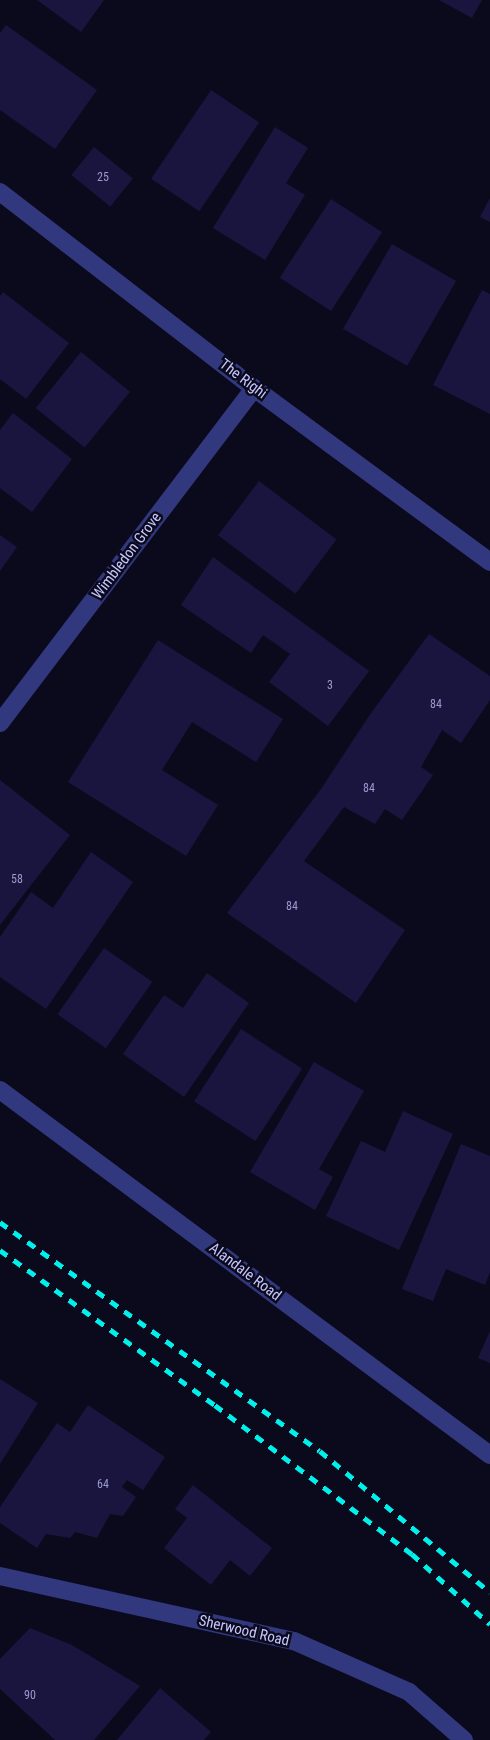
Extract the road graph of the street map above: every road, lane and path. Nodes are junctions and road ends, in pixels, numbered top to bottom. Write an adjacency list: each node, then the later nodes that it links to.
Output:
1 (0, 192): 2 (street, The Righi)
2 (254, 388): 3 (street, The Righi); 4 (street, Wimbledon Grove)
3 (490, 562)
4 (0, 723)
5 (0, 1090): 6 (street, Alandale Road)
6 (490, 1455)
7 (0, 1576): 8 (street, Sherwood Road)
8 (464, 1740)

